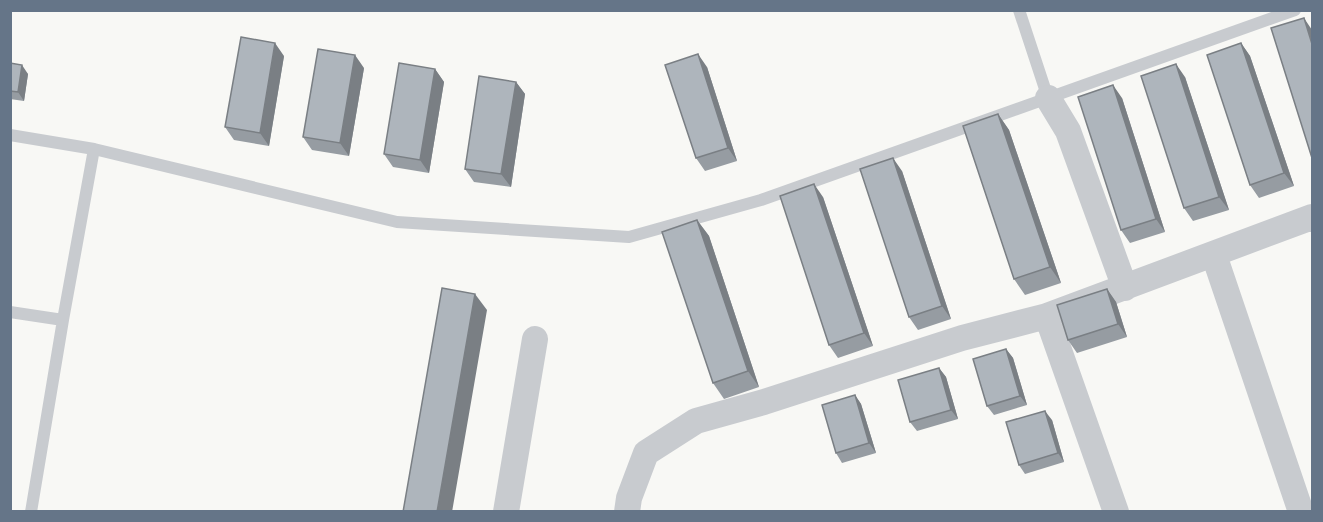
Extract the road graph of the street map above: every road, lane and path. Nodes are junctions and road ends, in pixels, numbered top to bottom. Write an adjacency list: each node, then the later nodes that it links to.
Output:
1 (1019, 10): 3 (lane)
2 (1295, 10): 3 (lane)
3 (1048, 98): 5 (lane); 8 (street)
4 (10, 135): 5 (lane)
5 (94, 149): 11 (lane)
6 (1312, 219): 7 (street)
7 (1214, 255): 8 (street); 17 (street)
8 (1125, 288): 10 (street)
9 (10, 312): 11 (lane)
10 (1047, 316): 15 (street); 16 (street)
11 (63, 320): 13 (lane)
12 (534, 339): 14 (street)
13 (31, 512)
14 (506, 512)
15 (627, 512)
16 (1116, 512)
17 (1301, 512)

